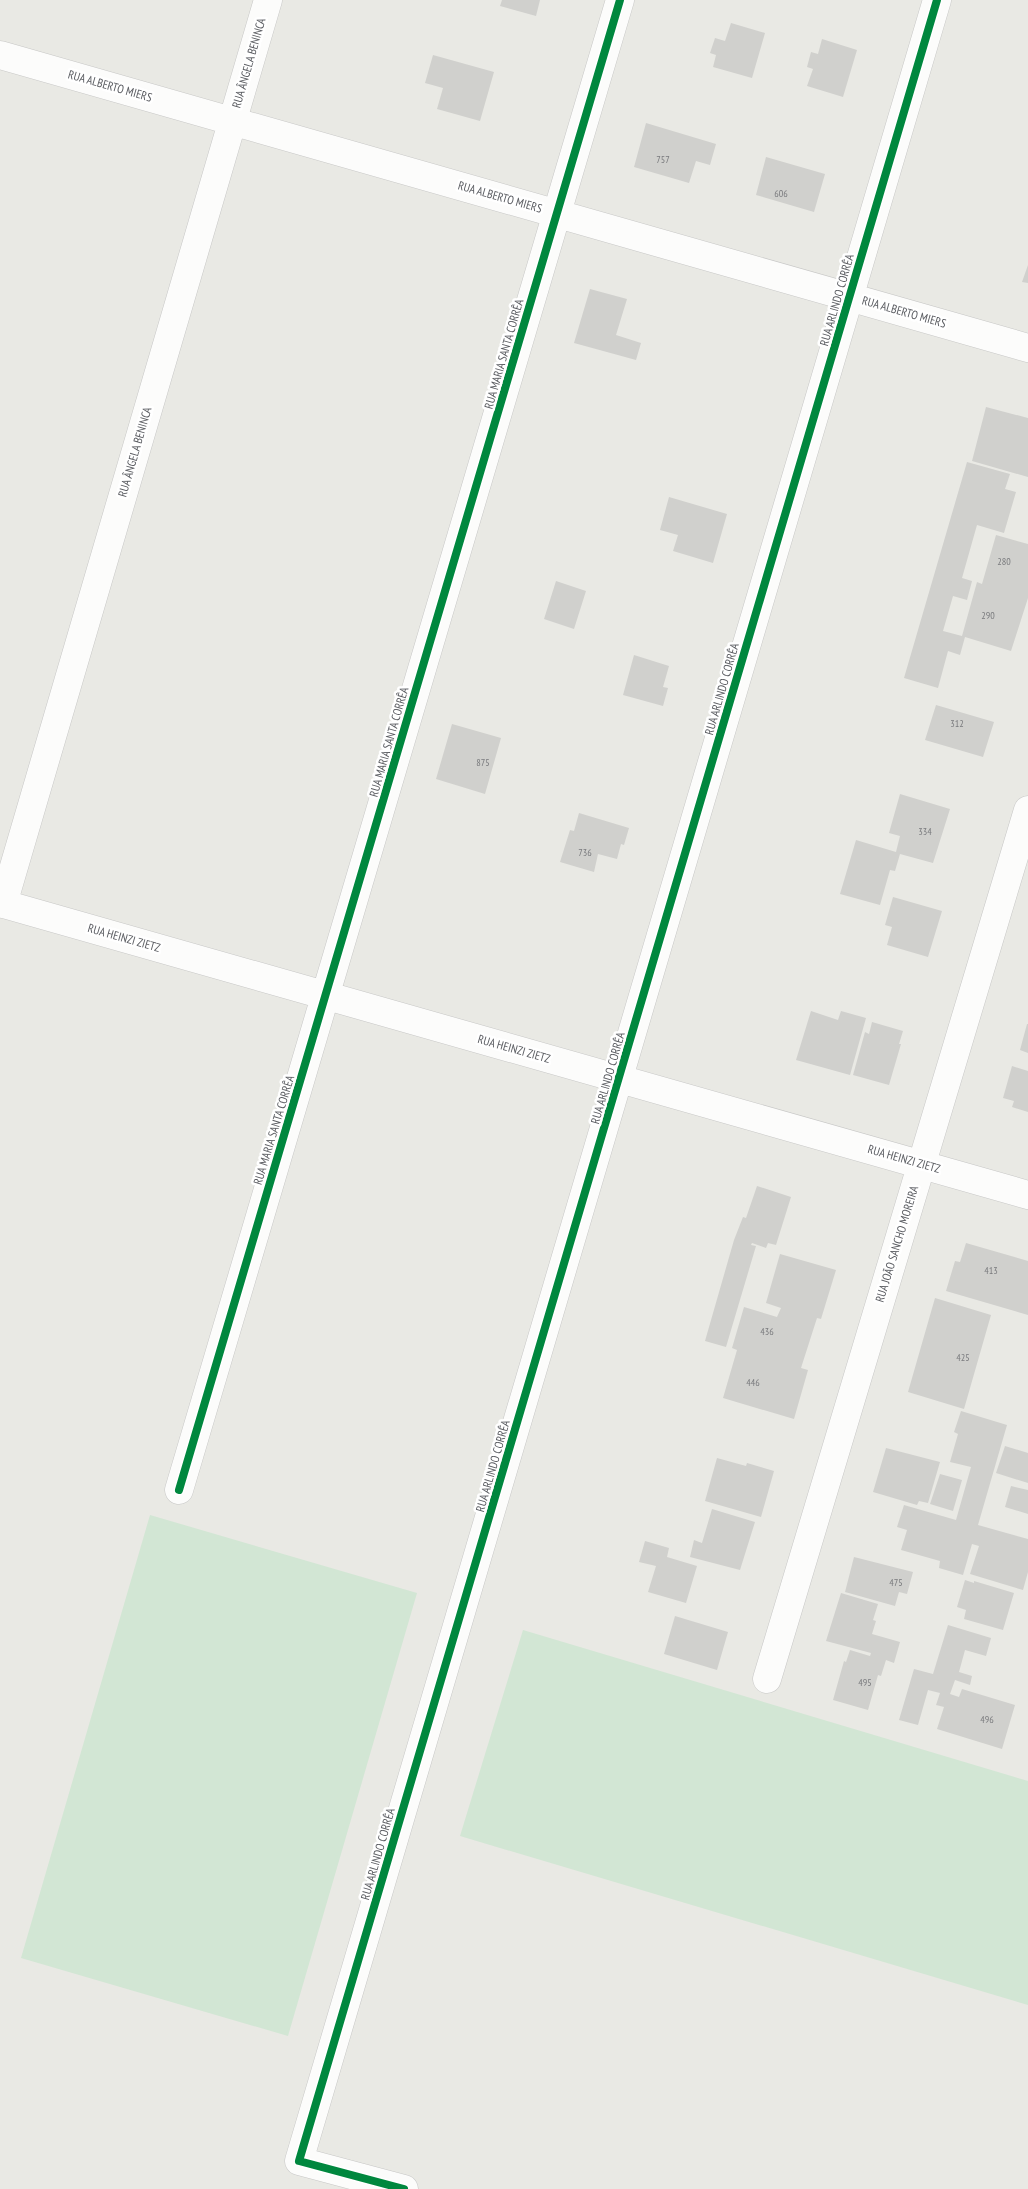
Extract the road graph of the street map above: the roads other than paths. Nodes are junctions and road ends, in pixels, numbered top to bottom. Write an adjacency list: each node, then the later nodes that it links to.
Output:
1 (268, 0): 5 (street, RUA ÂNGELA BENINCA)
2 (620, 0): 6 (street, RUA MARIA SANTA CORRÊA)
3 (937, 0): 7 (street, RUA ARLINDO CORRÊA)
4 (0, 55): 5 (street, RUA ALBERTO MIERS)
5 (232, 121): 6 (street, RUA ALBERTO MIERS); 10 (street, RUA ÂNGELA BENINCA)
6 (557, 214): 7 (street, RUA ALBERTO MIERS); 11 (street, RUA MARIA SANTA CORRÊA)
7 (850, 297): 8 (street, RUA ALBERTO MIERS); 12 (street, RUA ARLINDO CORRÊA)
8 (1028, 348)
9 (1028, 810): 13 (street, RUA JOÃO SANCHO MOREIRA)
10 (1, 903): 11 (street, RUA HEINZI ZIETZ)
11 (326, 996): 12 (street, RUA HEINZI ZIETZ); 15 (street, RUA MARIA SANTA CORRÊA)
12 (619, 1079): 13 (street, RUA HEINZI ZIETZ); 17 (street, RUA ARLINDO CORRÊA)
13 (922, 1164): 14 (street, RUA HEINZI ZIETZ); 16 (street, RUA JOÃO SANCHO MOREIRA)
14 (1028, 1195)
15 (179, 1490)
16 (767, 1679)
17 (404, 2189)

